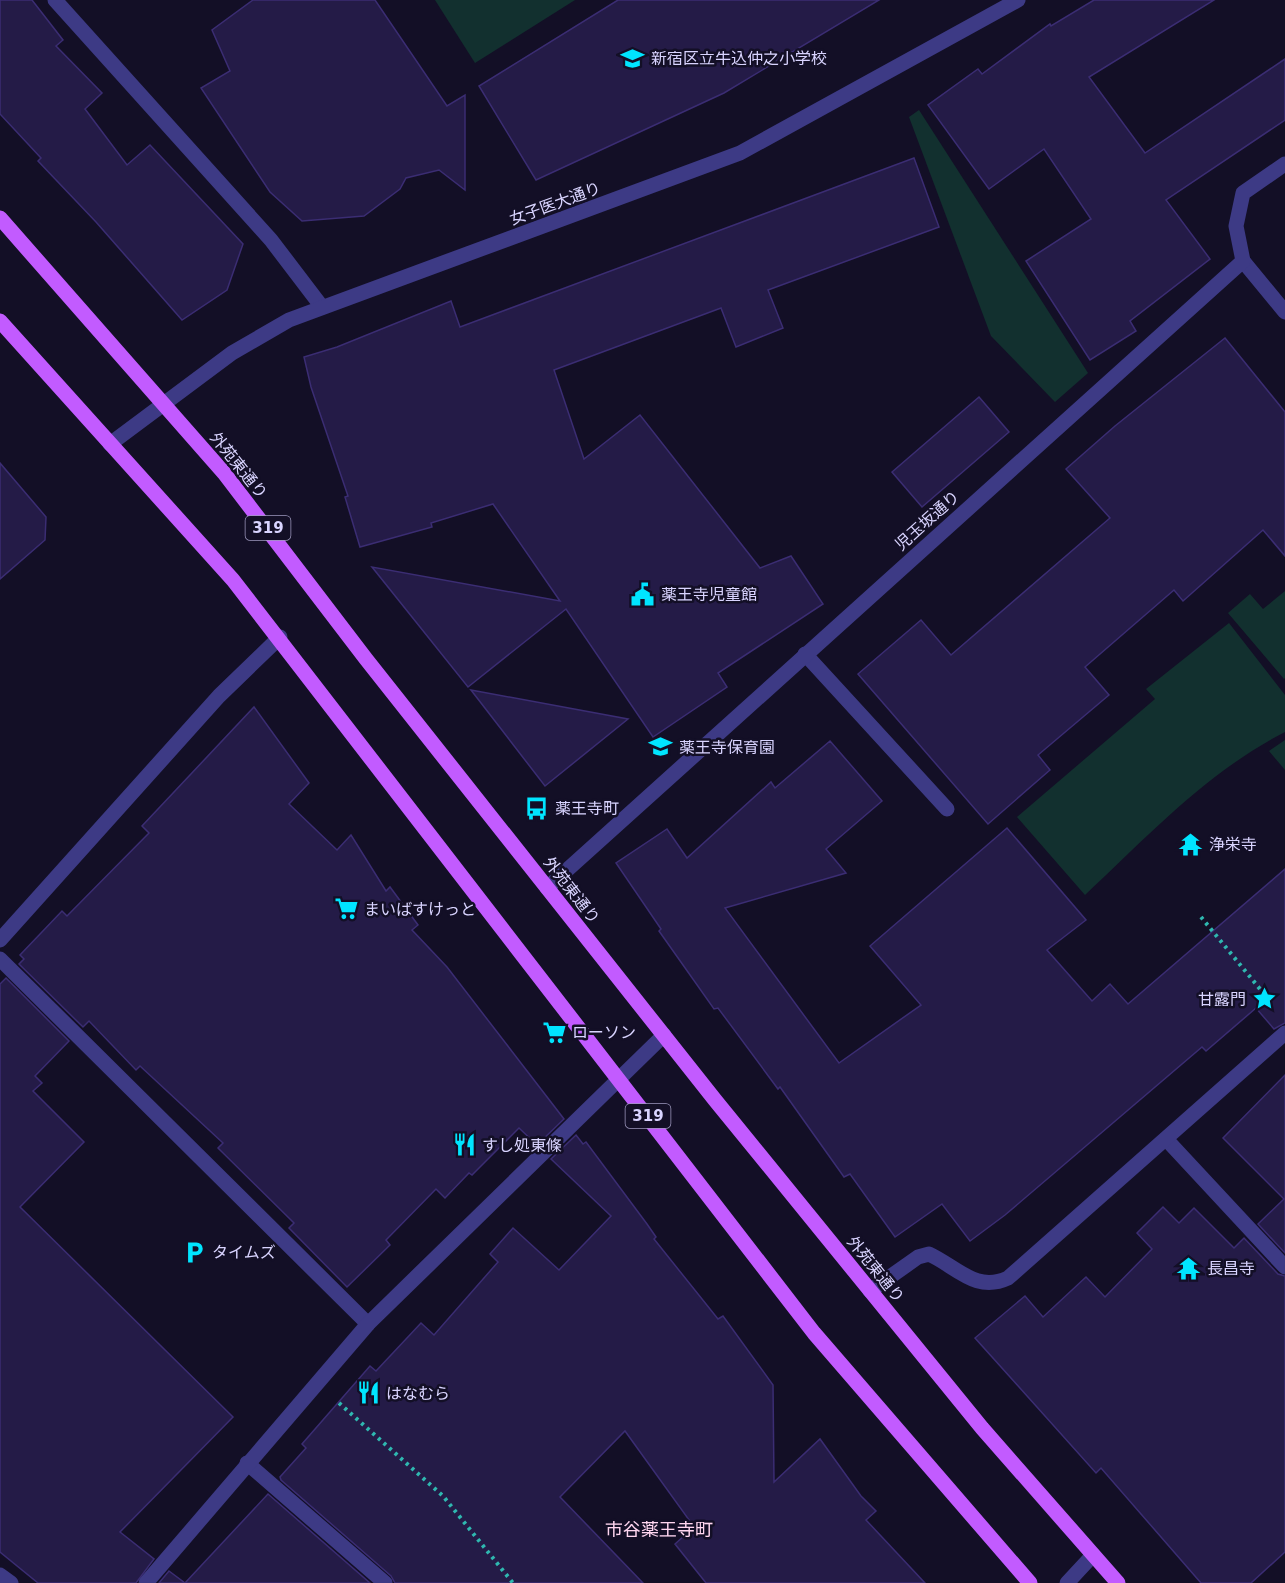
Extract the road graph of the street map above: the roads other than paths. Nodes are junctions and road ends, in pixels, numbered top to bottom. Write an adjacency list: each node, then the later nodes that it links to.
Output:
1 (55, 0): 6 (street)
2 (1018, 0): 6 (street, 女子医大通り)
3 (1285, 164): 5 (street)
4 (0, 218): 9 (main road, 外苑東通り / 319)
5 (1243, 261): 7 (street); 12 (street, 児玉坂通り)
6 (322, 307): 9 (street, 女子医大通り)
7 (1285, 312)
8 (0, 321): 10 (main road, 319)
9 (164, 402): 10 (street, 女子医大通り); 14 (main road, 外苑東通り / 319)
10 (110, 444): 11 (main road, 319)
11 (280, 638): 15 (street); 19 (main road, 319)
12 (805, 654): 13 (street); 14 (street, 児玉坂通り)
13 (947, 808)
14 (547, 888): 18 (main road, 外苑東通り / 319)
15 (0, 940)
16 (0, 959): 23 (street)
17 (1285, 1032): 20 (street)
18 (664, 1035): 19 (street); 22 (main road, 外苑東通り / 319)
19 (618, 1078): 23 (street); 30 (main road, 319)
20 (1167, 1139): 21 (street); 22 (street)
21 (1285, 1267)
22 (870, 1291): 25 (main road, 外苑東通り / 319)
23 (368, 1324): 24 (street)
24 (247, 1463): 28 (street); 29 (street)
25 (1093, 1555): 31 (street); 32 (main road, 外苑東通り / 319)
26 (0, 1575): 27 (street)
27 (11, 1583)
28 (146, 1583)
29 (385, 1583)
30 (1030, 1583)
31 (1067, 1583)
32 (1118, 1583)

